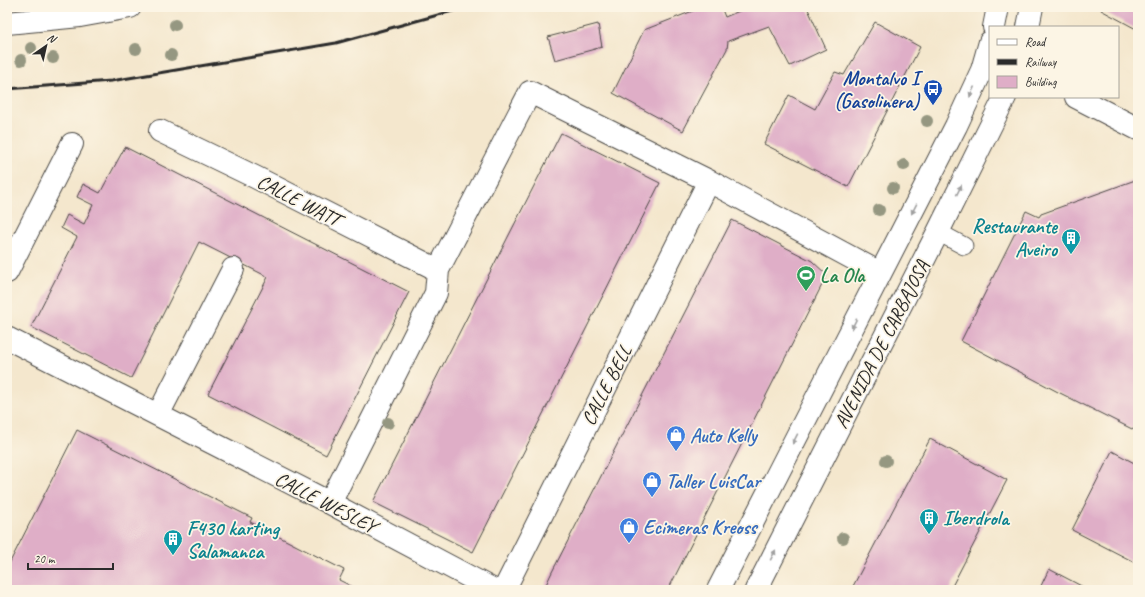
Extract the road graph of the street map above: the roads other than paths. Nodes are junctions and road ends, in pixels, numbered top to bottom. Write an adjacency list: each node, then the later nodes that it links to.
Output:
1 (130, 7): 3 (street)
2 (998, 7): 4 (street)
3 (7, 22)
4 (994, 26)
5 (989, 49): 6 (street, AVENIDA DE CARBAJOSA)
6 (986, 70): 19 (street, AVENIDA DE CARBAJOSA, one-way to 19)
7 (1005, 98): 14 (street, AVENIDA DE CARBAJOSA, one-way to 7)
8 (1079, 98): 9 (street)
9 (1097, 104): 10 (street)
10 (1138, 129)
11 (160, 131): 17 (street, CALLE WATT)
12 (72, 144): 18 (street)
13 (709, 181): 17 (street); 19 (street); 24 (street, CALLE BELL)
14 (938, 232): 15 (lane); 26 (street, AVENIDA DE CARBAJOSA, one-way to 14)
15 (964, 246)
16 (234, 268): 21 (street)
17 (438, 270): 22 (street)
18 (7, 272)
19 (880, 273): 25 (street, AVENIDA DE CARBAJOSA, one-way to 25)
20 (7, 338): 21 (street, CALLE WESLEY)
21 (158, 415): 22 (street, CALLE WESLEY)
22 (330, 503): 23 (street, CALLE WESLEY)
23 (494, 590)
24 (504, 590)
25 (718, 590)
26 (756, 590)

